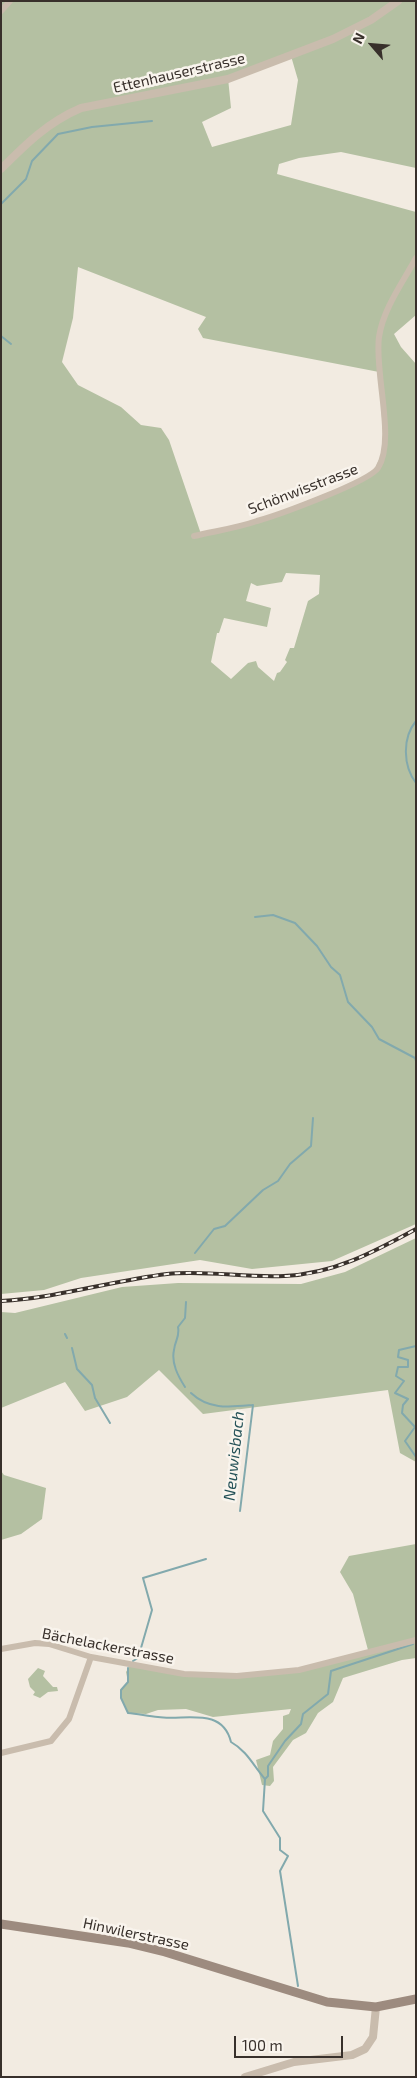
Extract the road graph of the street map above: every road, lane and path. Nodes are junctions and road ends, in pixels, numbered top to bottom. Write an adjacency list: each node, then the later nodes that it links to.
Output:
1 (10, 1): 3 (street)
2 (398, 1): 4 (street, Ettenhauserstrasse)
3 (1, 11)
4 (1, 169)
5 (416, 258): 6 (street, Schönwisstrasse)
6 (194, 536)
7 (416, 1640): 9 (street, Bächelackerstrasse)
8 (1, 1649): 9 (street, Bächelackerstrasse)
9 (91, 1657): 10 (street)
10 (1, 1753)
11 (1, 1924): 13 (main road, Hinwilerstrasse)
12 (416, 2000): 13 (main road, Hinwilerstrasse)
13 (376, 2007): 14 (street)
14 (245, 2077)

